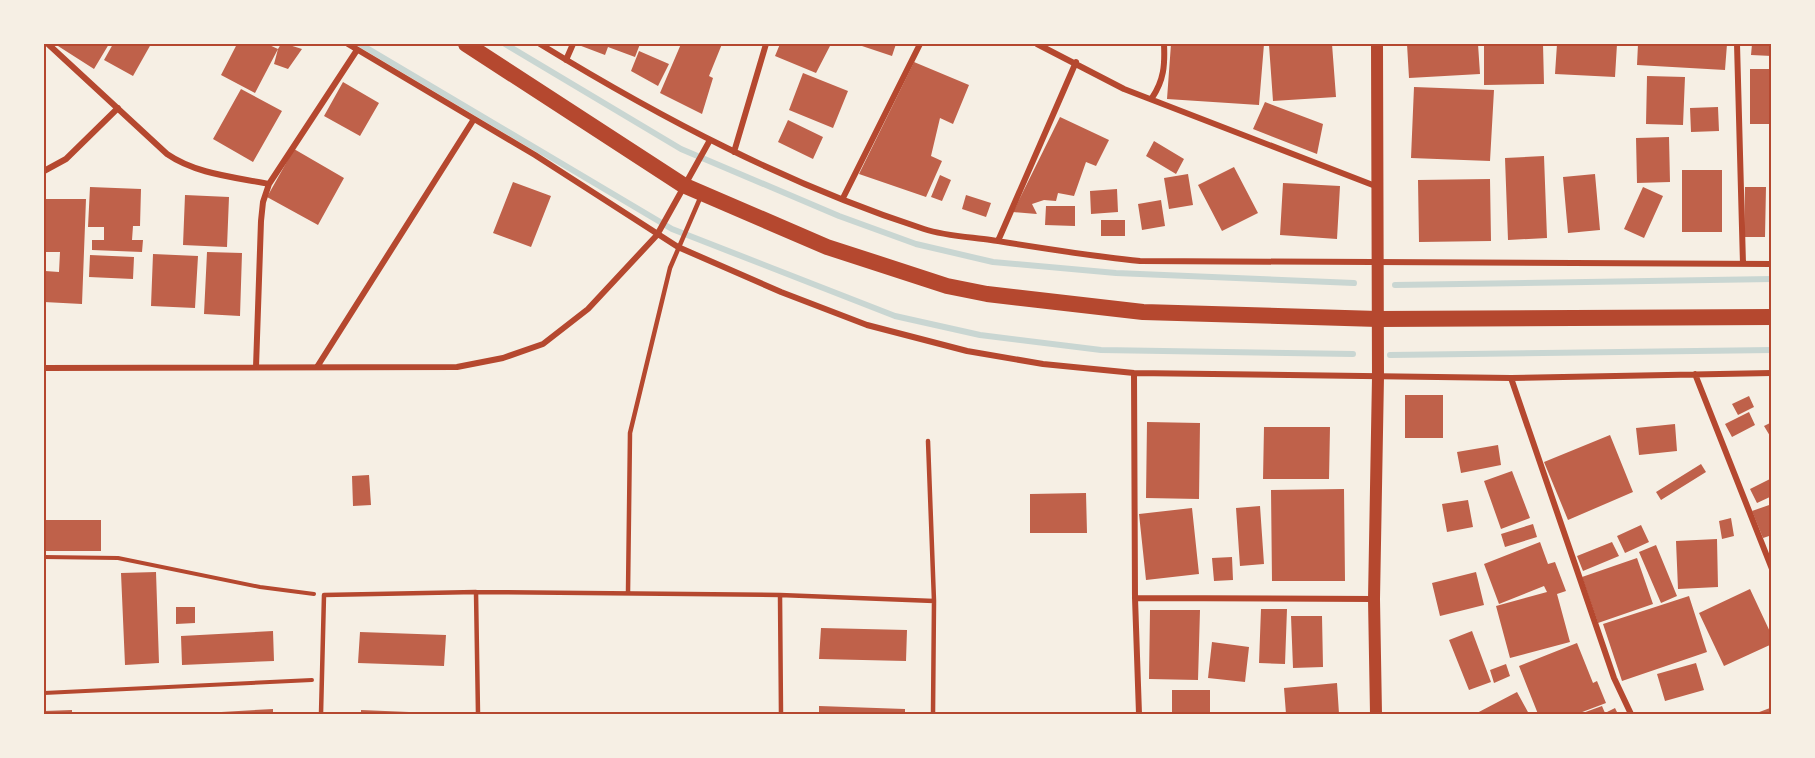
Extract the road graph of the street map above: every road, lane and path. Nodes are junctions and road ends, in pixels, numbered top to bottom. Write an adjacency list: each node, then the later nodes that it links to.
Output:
1 (48, 44): 16 (street)
2 (348, 44): 12 (street)
3 (466, 44): 22 (highway)
4 (540, 44): 13 (street)
5 (573, 44): 13 (street)
6 (766, 44): 19 (street)
7 (920, 44): 25 (street)
8 (1037, 44): 14 (street)
9 (1164, 44): 15 (street)
10 (1377, 44): 23 (main road)
11 (1737, 44): 30 (street)
12 (357, 50): 17 (street); 21 (street)
13 (566, 60): 18 (street)
14 (1076, 62): 15 (street); 27 (street)
15 (1152, 98): 23 (street)
16 (118, 108): 20 (street); 21 (street)
17 (474, 119): 26 (street); 34 (street)
18 (710, 140): 19 (street); 22 (street)
19 (734, 152): 25 (street)
20 (44, 171)
21 (269, 184): 36 (street)
22 (683, 185): 24 (highway); 26 (street)
23 (1378, 187): 29 (main road)
24 (702, 193): 28 (lane); 33 (highway)
25 (843, 198): 27 (street)
26 (657, 235): 28 (street); 34 (street)
27 (998, 241): 29 (street)
28 (678, 247): 37 (street); 46 (lane)
29 (1378, 262): 30 (street); 33 (main road)
30 (1743, 264): 31 (street)
31 (1772, 264)
32 (1772, 317): 33 (highway)
33 (1378, 319): 40 (main road)
34 (317, 367): 36 (street)
35 (44, 368): 36 (street)
36 (256, 368)
37 (1134, 373): 40 (street); 49 (street)
38 (1772, 373): 39 (street)
39 (1695, 374): 41 (street); 44 (street)
40 (1378, 377): 41 (street); 50 (main road)
41 (1511, 378): 60 (street)
42 (928, 441): 51 (lane)
43 (44, 557): 48 (path)
44 (1772, 569)
45 (476, 592): 46 (lane); 48 (lane); 55 (lane)
46 (628, 593): 47 (lane)
47 (780, 595): 51 (lane); 56 (lane)
48 (324, 596): 52 (lane)
49 (1135, 598): 50 (street); 58 (street)
50 (1374, 599): 59 (main road)
51 (934, 601): 57 (lane)
52 (322, 680): 53 (path); 54 (lane)
53 (44, 693)
54 (321, 714)
55 (478, 714)
56 (782, 714)
57 (933, 714)
58 (1139, 714)
59 (1376, 714)
60 (1631, 714)

